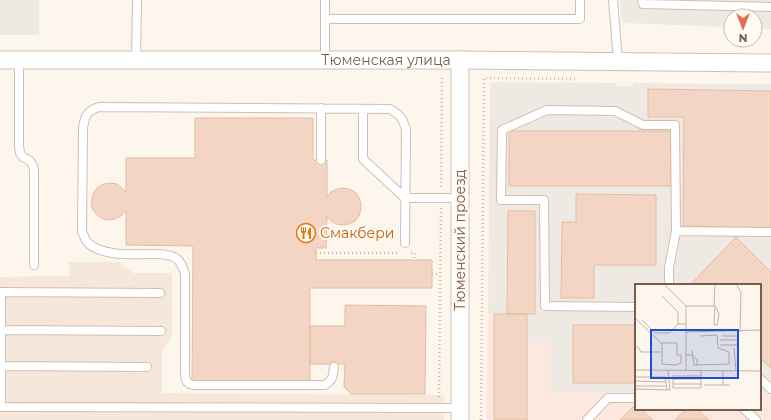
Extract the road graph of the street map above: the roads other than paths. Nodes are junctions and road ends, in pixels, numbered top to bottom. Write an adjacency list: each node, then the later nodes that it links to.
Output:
1 (137, 0): 10 (lane)
2 (325, 0): 7 (lane)
3 (580, 0): 7 (lane)
4 (613, 0): 13 (lane)
5 (642, 0): 6 (lane)
6 (771, 7)
7 (325, 19): 11 (lane)
8 (0, 60): 9 (street, Тюменская улица)
9 (19, 60): 10 (street, Тюменская улица); 23 (lane)
10 (136, 60): 11 (street, Тюменская улица)
11 (325, 60): 12 (street, Тюменская улица)
12 (460, 60): 13 (street, Тюменская улица); 19 (street, Тюменский проезд)
13 (618, 61): 14 (street, Тюменская улица)
14 (771, 64)
15 (322, 108): 16 (lane); 17 (lane); 31 (lane)
16 (363, 109): 18 (lane); 18 (lane)
17 (322, 160)
18 (405, 198): 19 (lane); 22 (lane)
19 (460, 198): 37 (street, Тюменский проезд)
20 (676, 230): 21 (lane); 24 (lane); 26 (lane)
21 (771, 232)
22 (405, 243)
23 (34, 265)
24 (669, 284)
25 (160, 293): 27 (lane)
26 (635, 307)
27 (1, 330): 28 (lane); 29 (lane)
28 (161, 331)
29 (1, 366): 30 (lane); 35 (lane)
30 (147, 367)
31 (334, 367)
32 (761, 380): 33 (lane)
33 (771, 389)
34 (635, 398): 38 (lane)
35 (0, 407): 37 (lane)
36 (745, 410): 39 (lane)
37 (460, 414)
38 (587, 420)
39 (756, 420)

